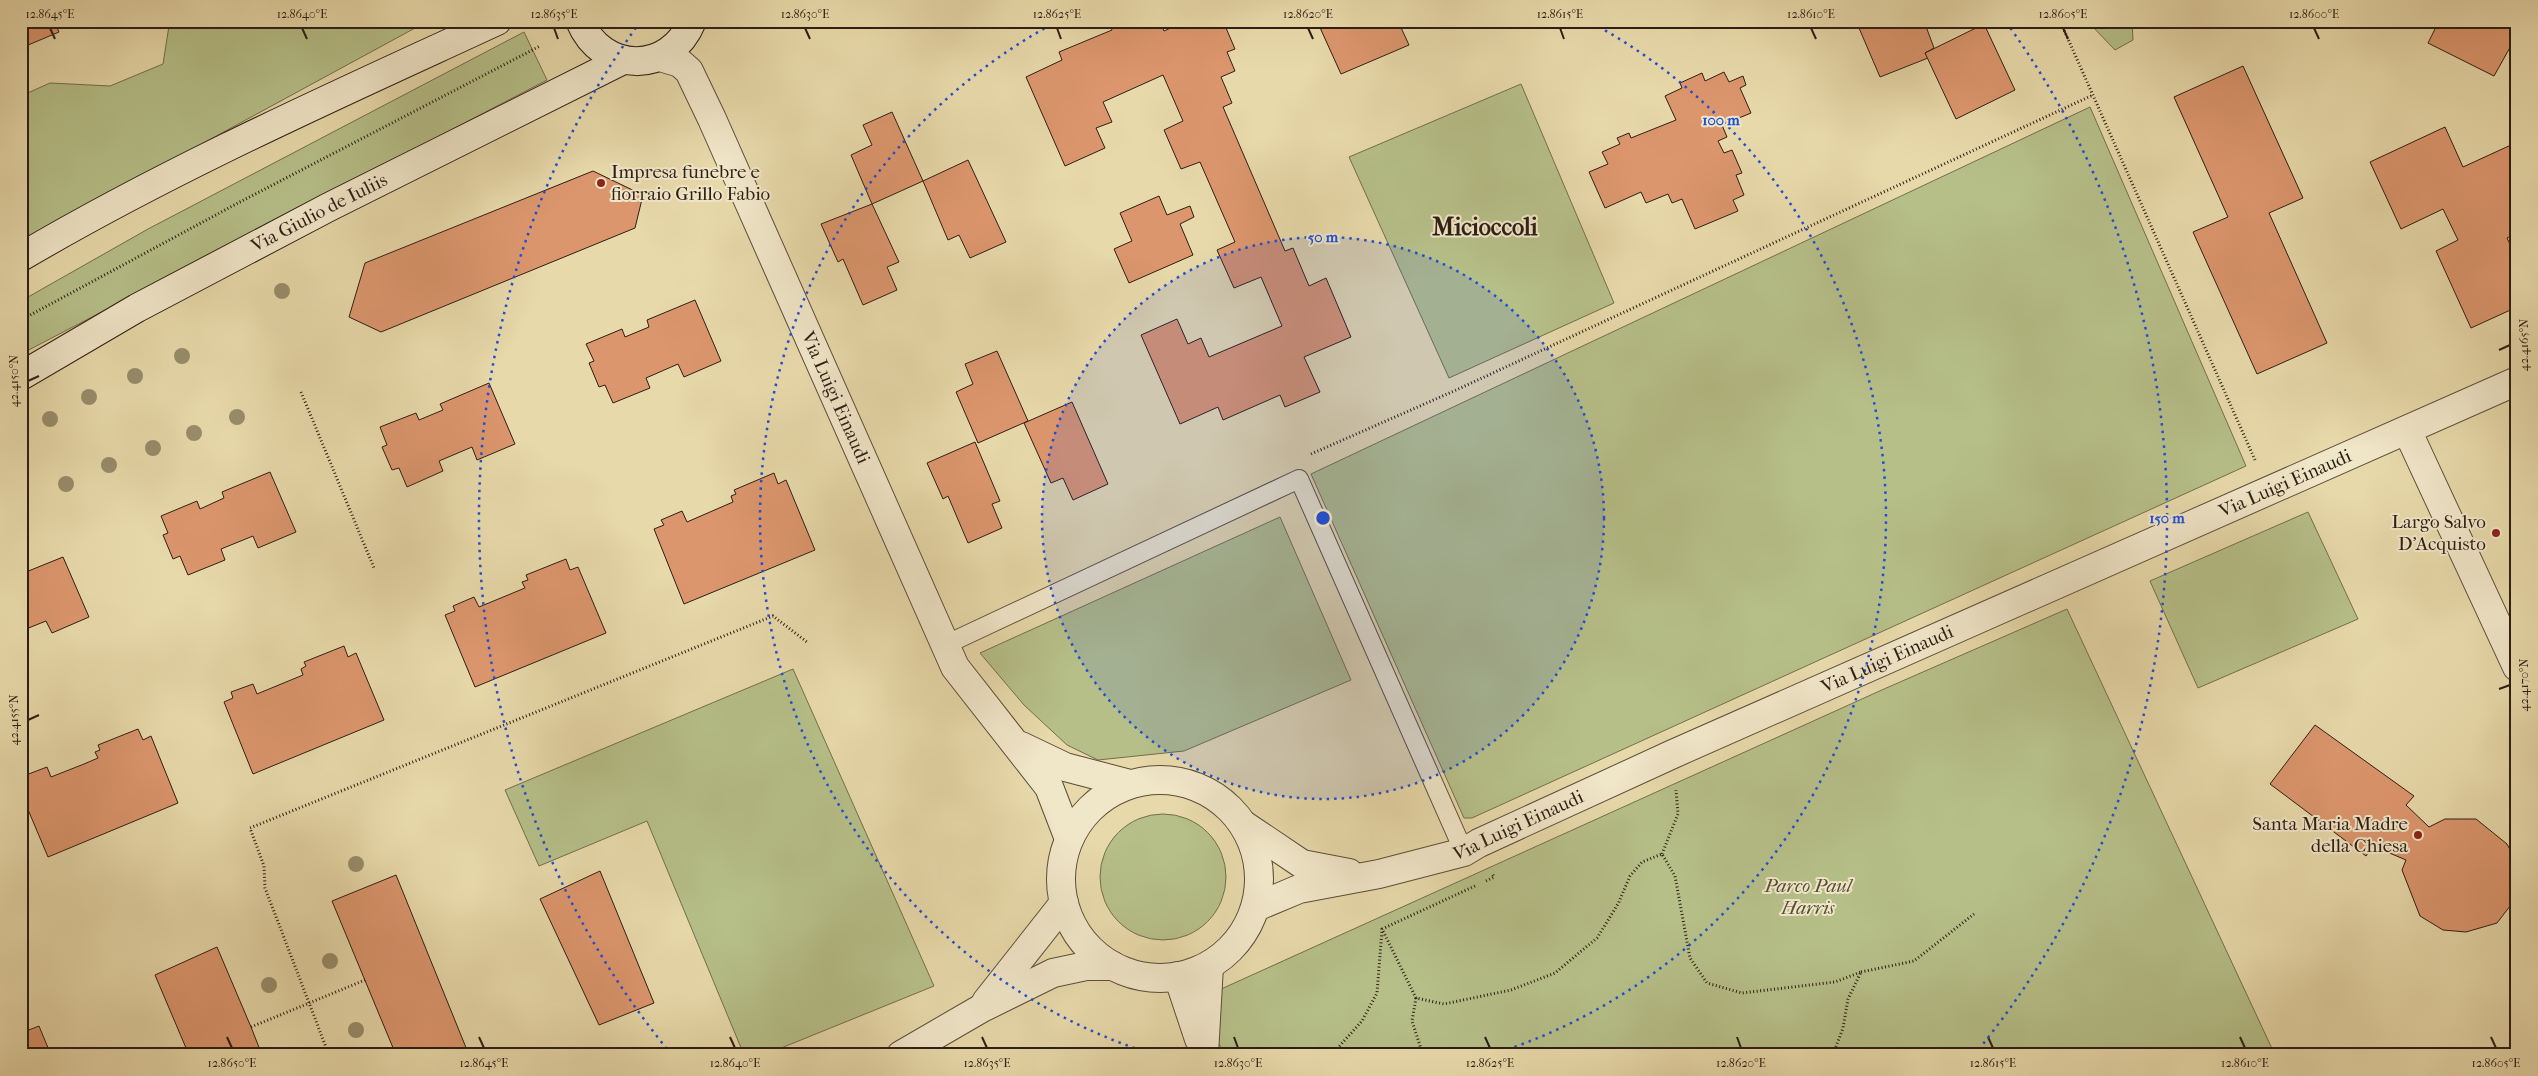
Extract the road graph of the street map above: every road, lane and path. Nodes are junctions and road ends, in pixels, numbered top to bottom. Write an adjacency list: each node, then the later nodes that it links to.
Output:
1 (498, 21): 9 (street)
2 (580, 21): 7 (street, Via Giulio de Iuliis)
3 (2060, 21): 8 (path)
4 (693, 22): 6 (street, Via Giulio de Iuliis)
5 (540, 46): 10 (path)
6 (660, 57): 7 (street, Via Giulio de Iuliis); 20 (street, Via Luigi Einaudi)
7 (623, 60): 11 (street, Via Giulio de Iuliis)
8 (2092, 96): 15 (path); 16 (path)
9 (21, 256)
10 (21, 320)
11 (21, 376)
12 (2517, 381): 14 (street, Via Luigi Einaudi)
13 (301, 392): 17 (path)
14 (2407, 430): 16 (street, Via Luigi Einaudi); 18 (street)
15 (1299, 479): 20 (lane); 27 (lane)
16 (2268, 491): 23 (street, Via Luigi Einaudi)
17 (374, 568)
18 (2511, 639): 21 (street)
19 (807, 642): 40 (path)
20 (944, 645): 22 (street, Via Luigi Einaudi)
21 (2517, 667)
22 (1015, 743): 24 (street, Via Luigi Einaudi); 26 (street, Via Luigi Einaudi)
23 (1673, 754): 27 (street, Via Luigi Einaudi); 28 (path)
24 (1130, 784): 25 (street); 26 (street)
25 (1244, 825): 29 (street, Via Luigi Einaudi); 31 (street)
26 (1069, 839): 30 (street)
27 (1472, 847): 29 (street, Via Luigi Einaudi); 33 (path)
28 (1662, 854): 36 (path); 39 (path)
29 (1365, 876): 31 (street, Via Luigi Einaudi)
30 (1064, 903): 34 (street); 41 (street)
31 (1256, 907): 35 (street)
32 (1974, 914): 36 (path)
33 (1382, 929): 39 (path); 46 (path)
34 (1113, 966): 37 (street); 41 (street)
35 (1209, 966): 37 (street); 43 (street)
36 (1861, 972): 48 (path)
37 (1178, 976): 43 (street)
38 (365, 980): 40 (path)
39 (1416, 998): 47 (path)
40 (310, 1004): 42 (path); 44 (path)
41 (982, 1008): 45 (street)
42 (250, 1027)
43 (1204, 1054)
44 (330, 1055)
45 (901, 1055)
46 (1335, 1055)
47 (1423, 1055)
48 (1833, 1055)

